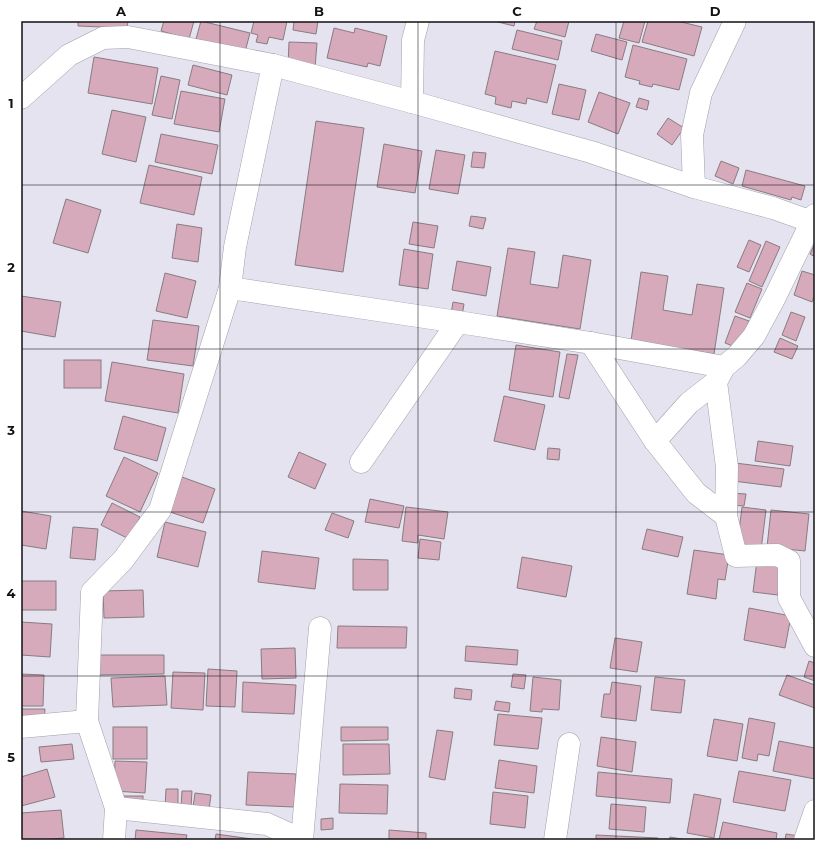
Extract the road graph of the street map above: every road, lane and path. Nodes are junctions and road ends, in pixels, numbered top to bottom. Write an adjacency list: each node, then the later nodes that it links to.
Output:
1 (418, 21): 5 (street)
2 (735, 21): 6 (street)
3 (273, 65): 4 (street); 5 (street); 8 (street)
4 (21, 98)
5 (412, 102): 6 (street)
6 (694, 187): 7 (street)
7 (814, 220): 11 (street)
8 (230, 288): 9 (street); 17 (street)
9 (458, 322): 10 (street); 13 (street)
10 (591, 343): 11 (street); 12 (street)
11 (720, 374): 12 (street); 14 (street)
12 (655, 441): 14 (street)
13 (361, 462)
14 (726, 516): 16 (street)
15 (320, 628): 23 (street)
16 (815, 646)
17 (87, 721): 18 (street); 20 (street)
18 (21, 727)
19 (569, 744): 24 (street)
20 (116, 808): 22 (street); 23 (street)
21 (815, 811): 25 (street)
22 (114, 840)
23 (301, 840)
24 (555, 840)
25 (805, 840)

